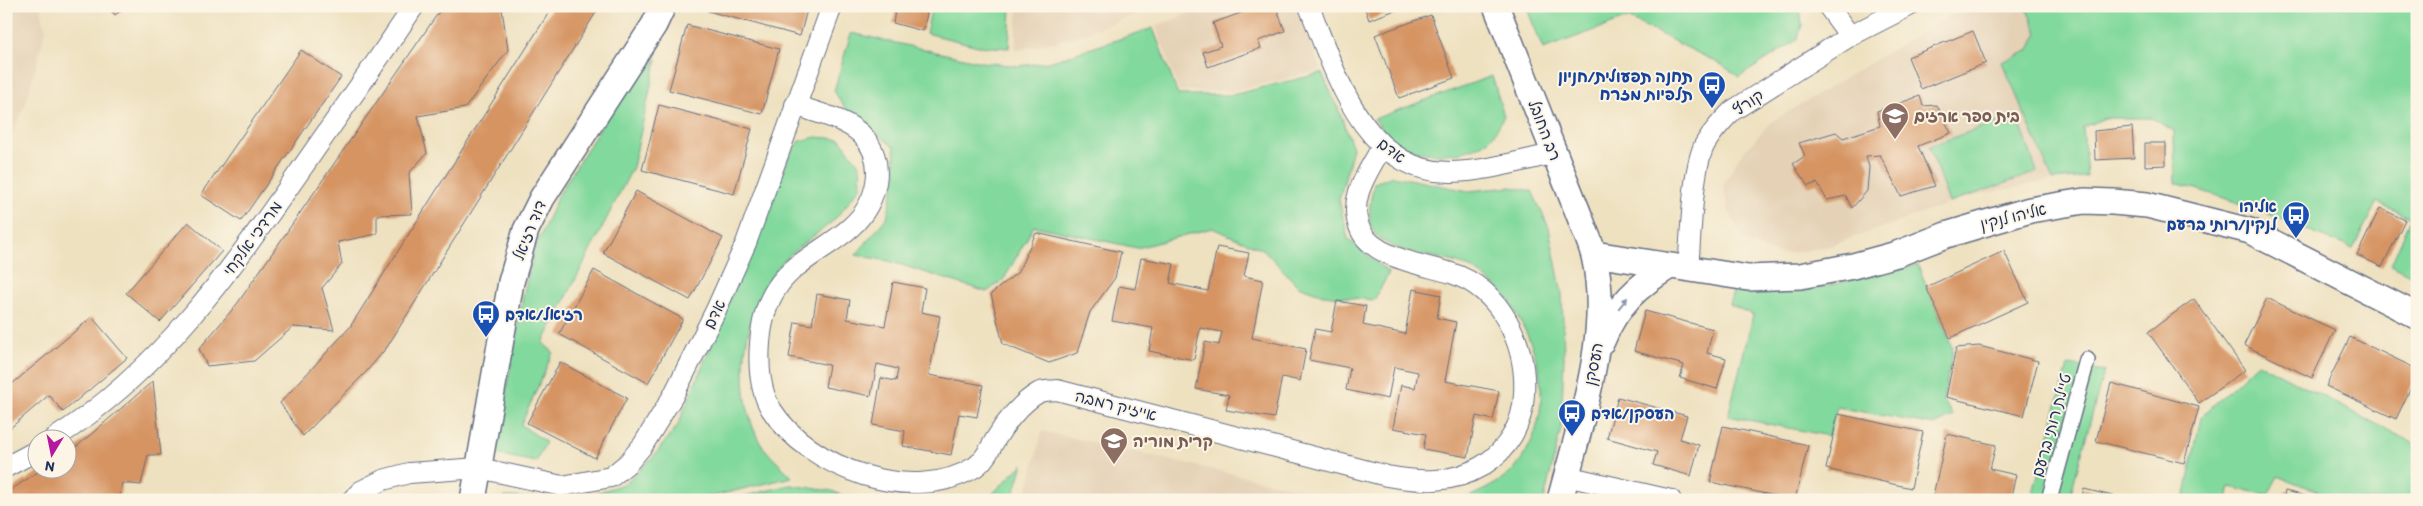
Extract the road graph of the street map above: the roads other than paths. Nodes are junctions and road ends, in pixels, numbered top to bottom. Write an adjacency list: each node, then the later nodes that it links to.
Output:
1 (414, 6): 17 (street, מרדכי אלקחי)
2 (663, 6): 20 (street, דוד רזיאל)
3 (832, 6): 9 (street, אדם)
4 (1309, 6): 10 (street, אדם)
5 (1496, 6): 11 (street, רב החובל)
6 (1828, 6): 8 (street)
7 (1908, 6): 8 (street, קורץ)
8 (1850, 36): 13 (street, קורץ)
9 (795, 105): 10 (street, אייזיק רמבה); 20 (street, אדם)
10 (1382, 147): 11 (street, אדם)
11 (1553, 154): 12 (street, רב החובל)
12 (1594, 254): 13 (street, אליהו לנקין); 16 (street, העסקן)
13 (1679, 267): 14 (street, אליהו לנקין); 16 (street, one-way to 13)
14 (2417, 316)
15 (2088, 360): 24 (street, טיילת רותי ברעם)
16 (1594, 362): 21 (street, העסקן)
17 (69, 428)
18 (28, 455): 19 (street)
19 (6, 467)
20 (474, 488): 22 (street)
21 (1563, 488): 23 (street)
22 (352, 500)
23 (1671, 500)
24 (2049, 500)

